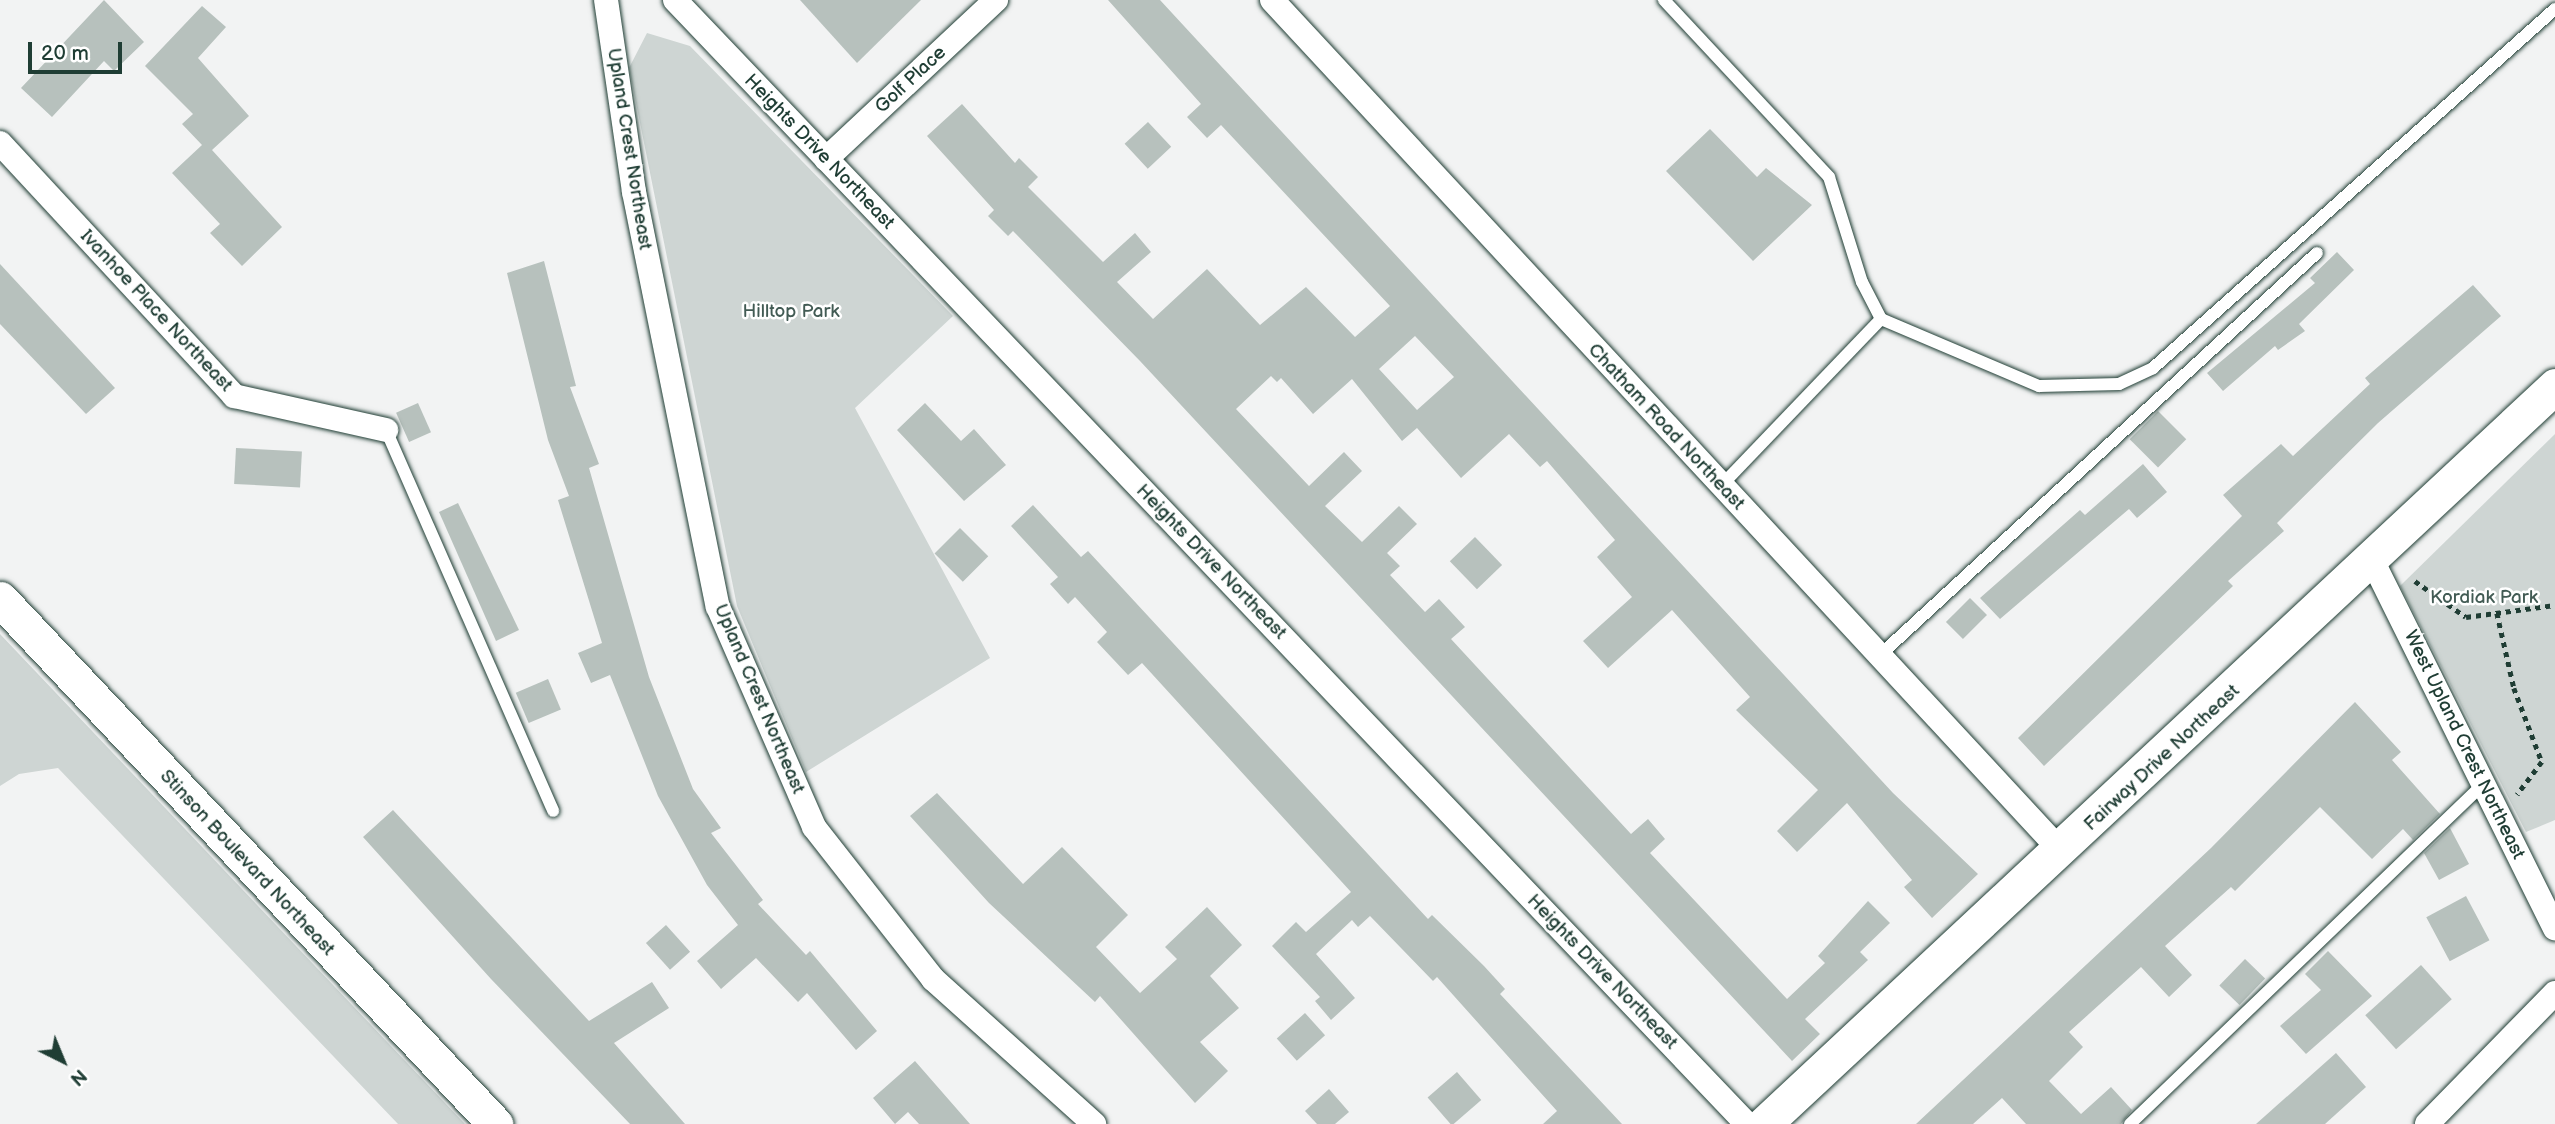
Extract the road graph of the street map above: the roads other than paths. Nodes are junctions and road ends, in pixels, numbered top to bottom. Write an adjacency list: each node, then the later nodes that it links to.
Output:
1 (606, 0): 23 (street, Upland Crest Northeast)
2 (675, 0): 8 (street, Heights Drive Northeast)
3 (996, 0): 8 (street, Golf Place)
4 (1272, 0): 13 (street, Chatham Road Northeast)
5 (1664, 0): 10 (lane)
6 (2555, 9): 10 (lane)
7 (0, 143): 12 (street, Ivanhoe Place Northeast)
8 (825, 159): 24 (street, Heights Drive Northeast)
9 (2317, 253): 16 (lane)
10 (1881, 319): 13 (lane)
11 (2555, 386): 14 (street, Fairway Drive Northeast)
12 (386, 430): 18 (lane)
13 (1721, 486): 16 (street, Chatham Road Northeast)
14 (2375, 560): 17 (street, West Upland Crest Northeast); 19 (street, Fairway Drive Northeast)
15 (0, 599): 22 (street, Stinson Boulevard Northeast)
16 (1879, 656): 19 (street, Chatham Road Northeast)
17 (2484, 783): 20 (street, West Upland Crest Northeast); 26 (lane)
18 (553, 811)
19 (2062, 852): 25 (street, Fairway Drive Northeast)
20 (2555, 928)
21 (2555, 993): 27 (street)
22 (495, 1124)
23 (1094, 1124)
24 (1747, 1124)
25 (1764, 1124)
26 (2130, 1124)
27 (2427, 1124)

